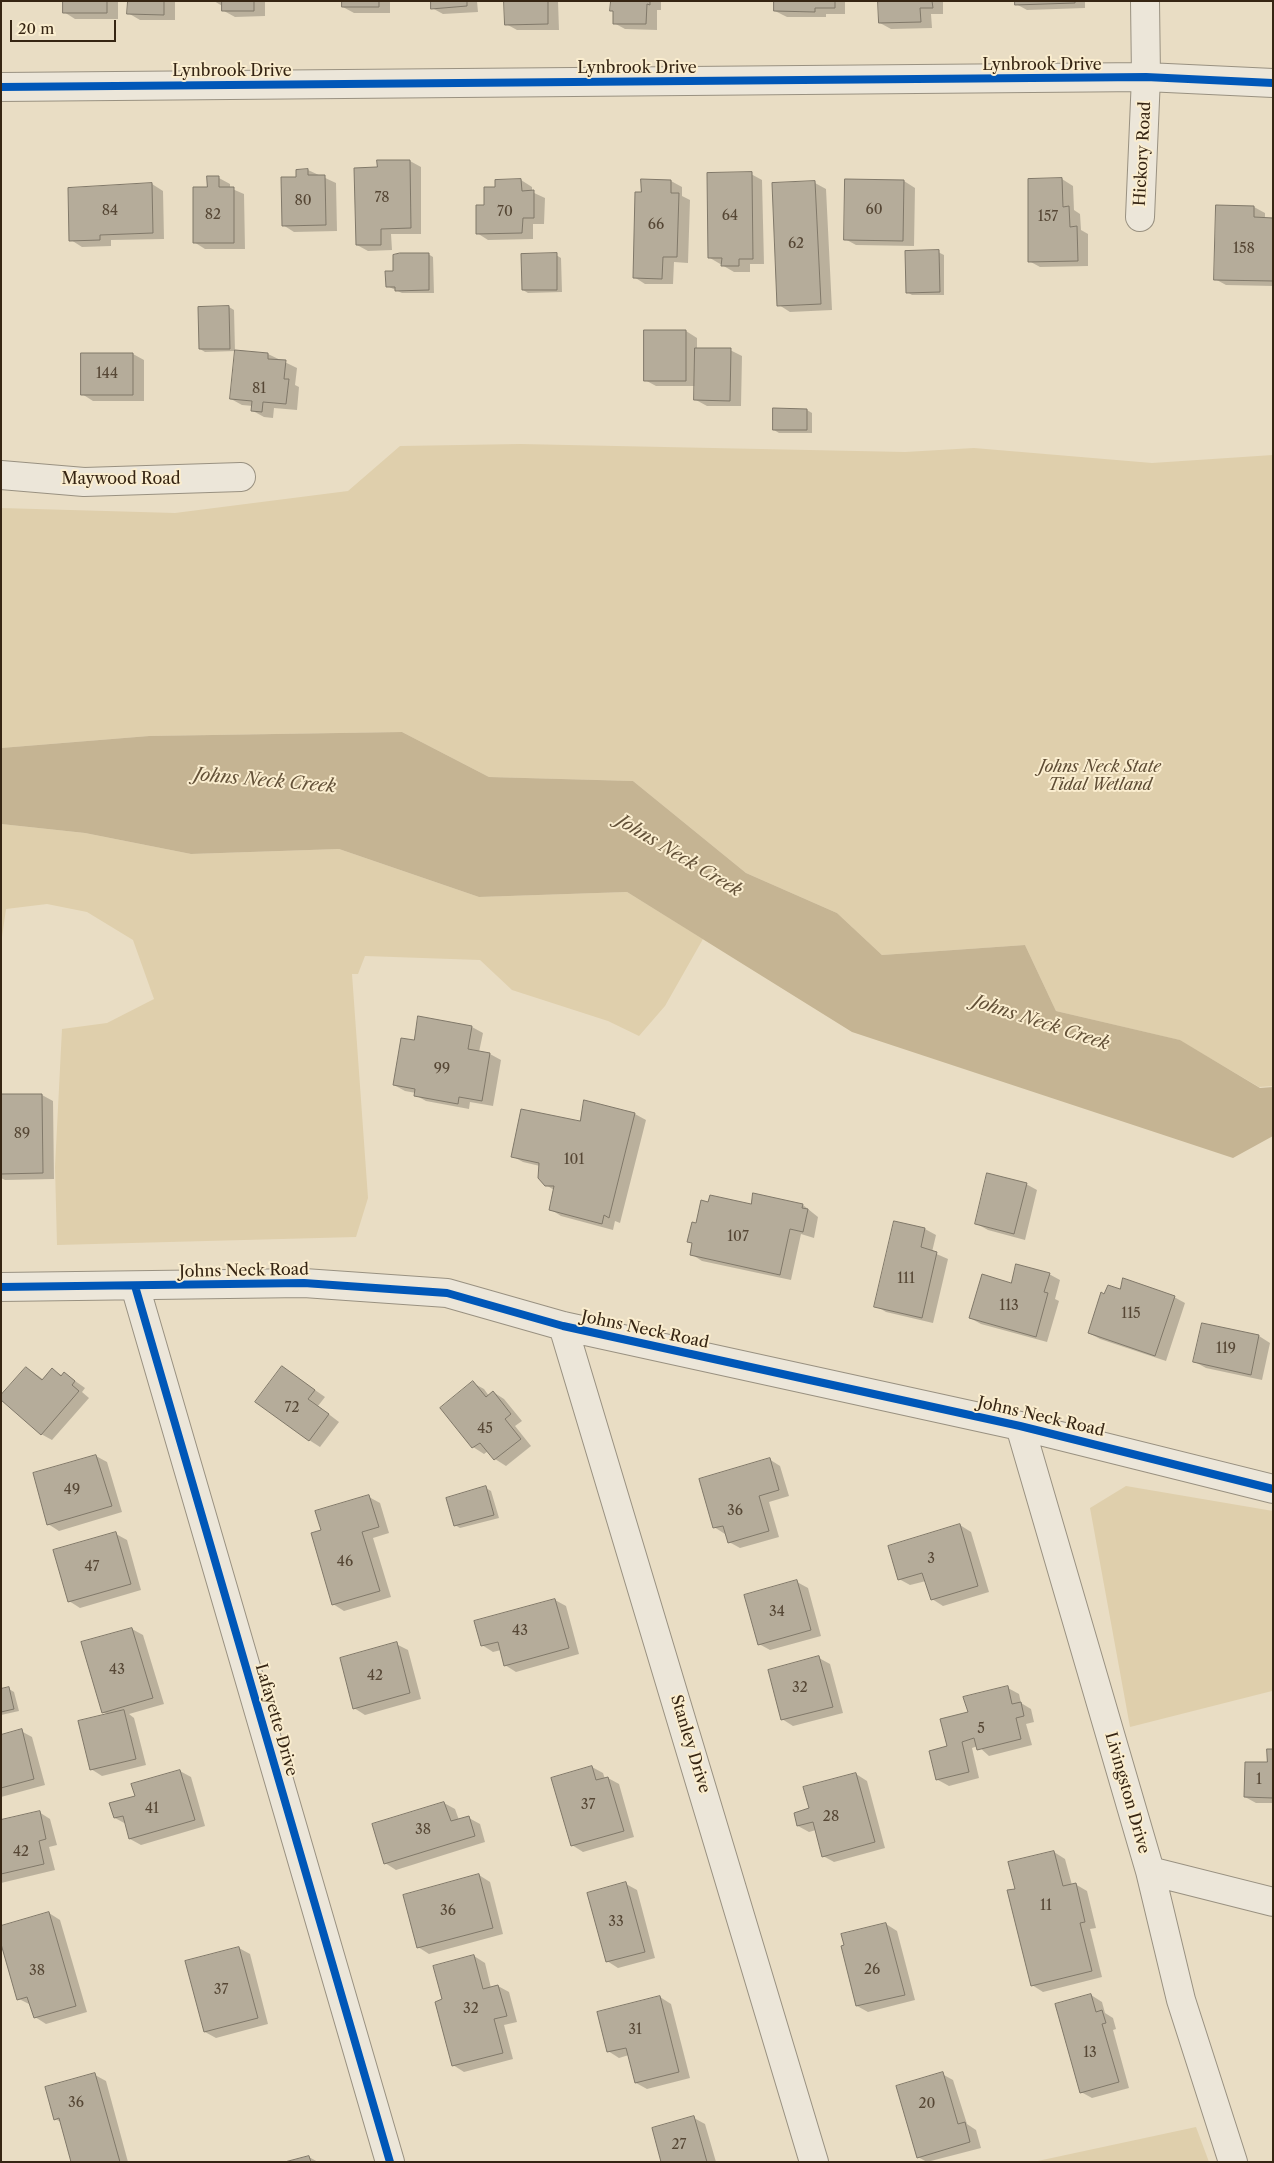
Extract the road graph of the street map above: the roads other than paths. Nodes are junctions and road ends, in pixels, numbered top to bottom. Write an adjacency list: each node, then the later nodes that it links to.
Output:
1 (1145, 1): 2 (street, Hickory Road)
2 (1146, 77): 3 (street, Lynbrook Drive); 4 (street, Lynbrook Drive); 5 (street, Hickory Road)
3 (1273, 82)
4 (1, 87)
5 (1140, 217)
6 (1, 475): 7 (street, Maywood Road)
7 (242, 477)
8 (135, 1286): 9 (street, Johns Neck Road); 10 (street, Johns Neck Road); 15 (street, Lafayette Drive)
9 (1, 1287)
10 (563, 1326): 11 (street, Johns Neck Road); 16 (street, Stanley Drive)
11 (1020, 1426): 12 (street, Johns Neck Road); 13 (street, Livingston Drive)
12 (1273, 1489)
13 (1150, 1871): 14 (street); 17 (street, Livingston Drive)
14 (1273, 1902)
15 (390, 2162)
16 (814, 2162)
17 (1233, 2162)

